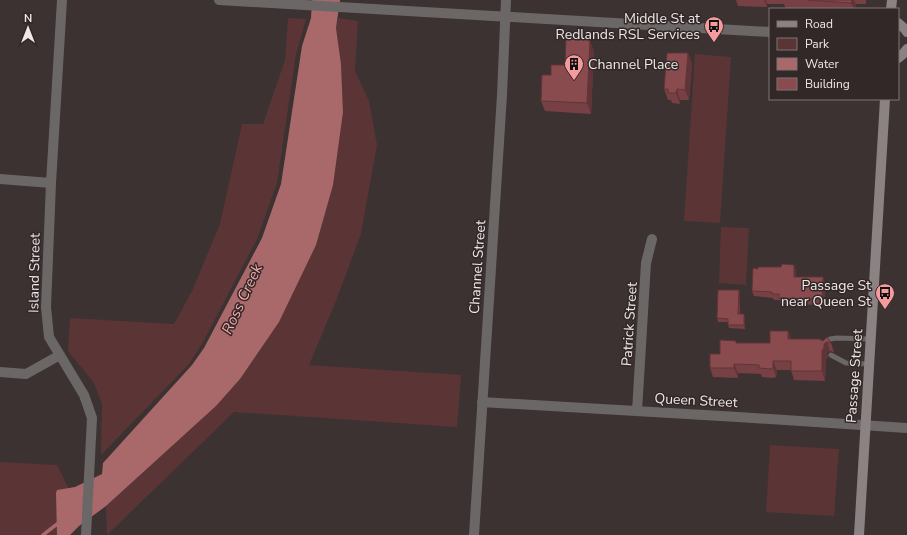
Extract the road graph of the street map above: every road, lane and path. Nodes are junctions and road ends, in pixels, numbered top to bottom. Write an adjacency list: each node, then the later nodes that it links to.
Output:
1 (62, 0): 12 (street, Island Street)
2 (218, 0): 4 (street)
3 (506, 0): 4 (street, Channel Street)
4 (505, 18): 6 (street); 20 (street, Channel Street)
5 (899, 24): 7 (street)
6 (769, 32)
7 (907, 32)
8 (907, 49): 9 (street)
9 (899, 57)
10 (885, 100): 14 (street, Passage Street)
11 (0, 179): 12 (street)
12 (51, 183): 16 (street, Island Street)
13 (652, 239): 21 (street, Patrick Street)
14 (871, 339): 15 (lane); 18 (street, Passage Street)
15 (826, 346)
16 (60, 355): 19 (street); 24 (street, Island Street)
17 (831, 355): 18 (lane)
18 (869, 364): 22 (street, Passage Street)
19 (0, 372)
20 (482, 402): 21 (street, Queen Street); 25 (street, Channel Street)
21 (637, 411): 22 (street, Queen Street)
22 (865, 426): 23 (street, Queen Street); 26 (street, Passage Street)
23 (907, 428)
24 (86, 535)
25 (474, 535)
26 (859, 535)

